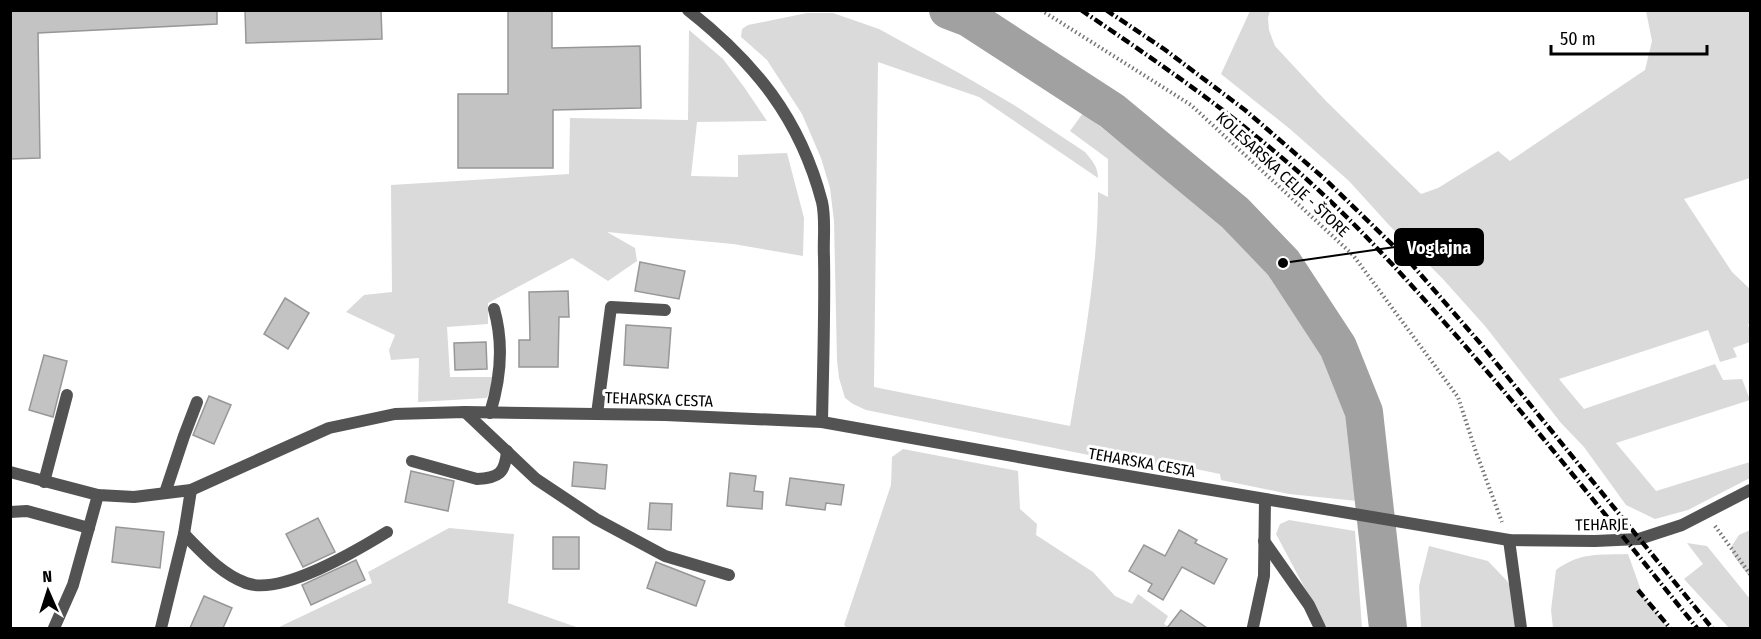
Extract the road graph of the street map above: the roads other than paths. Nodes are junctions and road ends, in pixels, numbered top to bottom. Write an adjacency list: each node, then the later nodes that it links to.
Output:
1 (688, 10): 9 (street)
2 (494, 309): 7 (street)
3 (665, 310): 8 (street)
4 (67, 394): 13 (street)
5 (197, 402): 16 (street)
6 (465, 412): 7 (street, TEHARSKA CESTA); 10 (street); 15 (street, TEHARSKA CESTA)
7 (490, 413): 8 (street, TEHARSKA CESTA)
8 (597, 414): 9 (street, TEHARSKA CESTA)
9 (822, 422): 18 (street, TEHARSKA CESTA)
10 (507, 451): 11 (street); 26 (street)
11 (412, 461)
12 (10, 472): 13 (street, TEHARSKA CESTA)
13 (44, 482): 17 (street, TEHARSKA CESTA)
14 (1750, 489): 24 (street, TEHARJE)
15 (191, 490): 16 (street, TEHARSKA CESTA); 23 (street)
16 (165, 493): 17 (street, TEHARSKA CESTA)
17 (98, 495): 20 (street)
18 (1265, 500): 21 (street, TEHARSKA CESTA); 25 (street)
19 (10, 513): 20 (street)
20 (89, 528): 27 (street)
21 (1444, 528): 24 (street, TEHARJE)
22 (387, 532): 23 (street)
23 (184, 534): 28 (street)
24 (1509, 540): 31 (street)
25 (1264, 541): 29 (street); 30 (street)
26 (729, 575)
27 (54, 628)
28 (161, 628)
29 (1252, 628)
30 (1320, 628)
31 (1521, 628)

